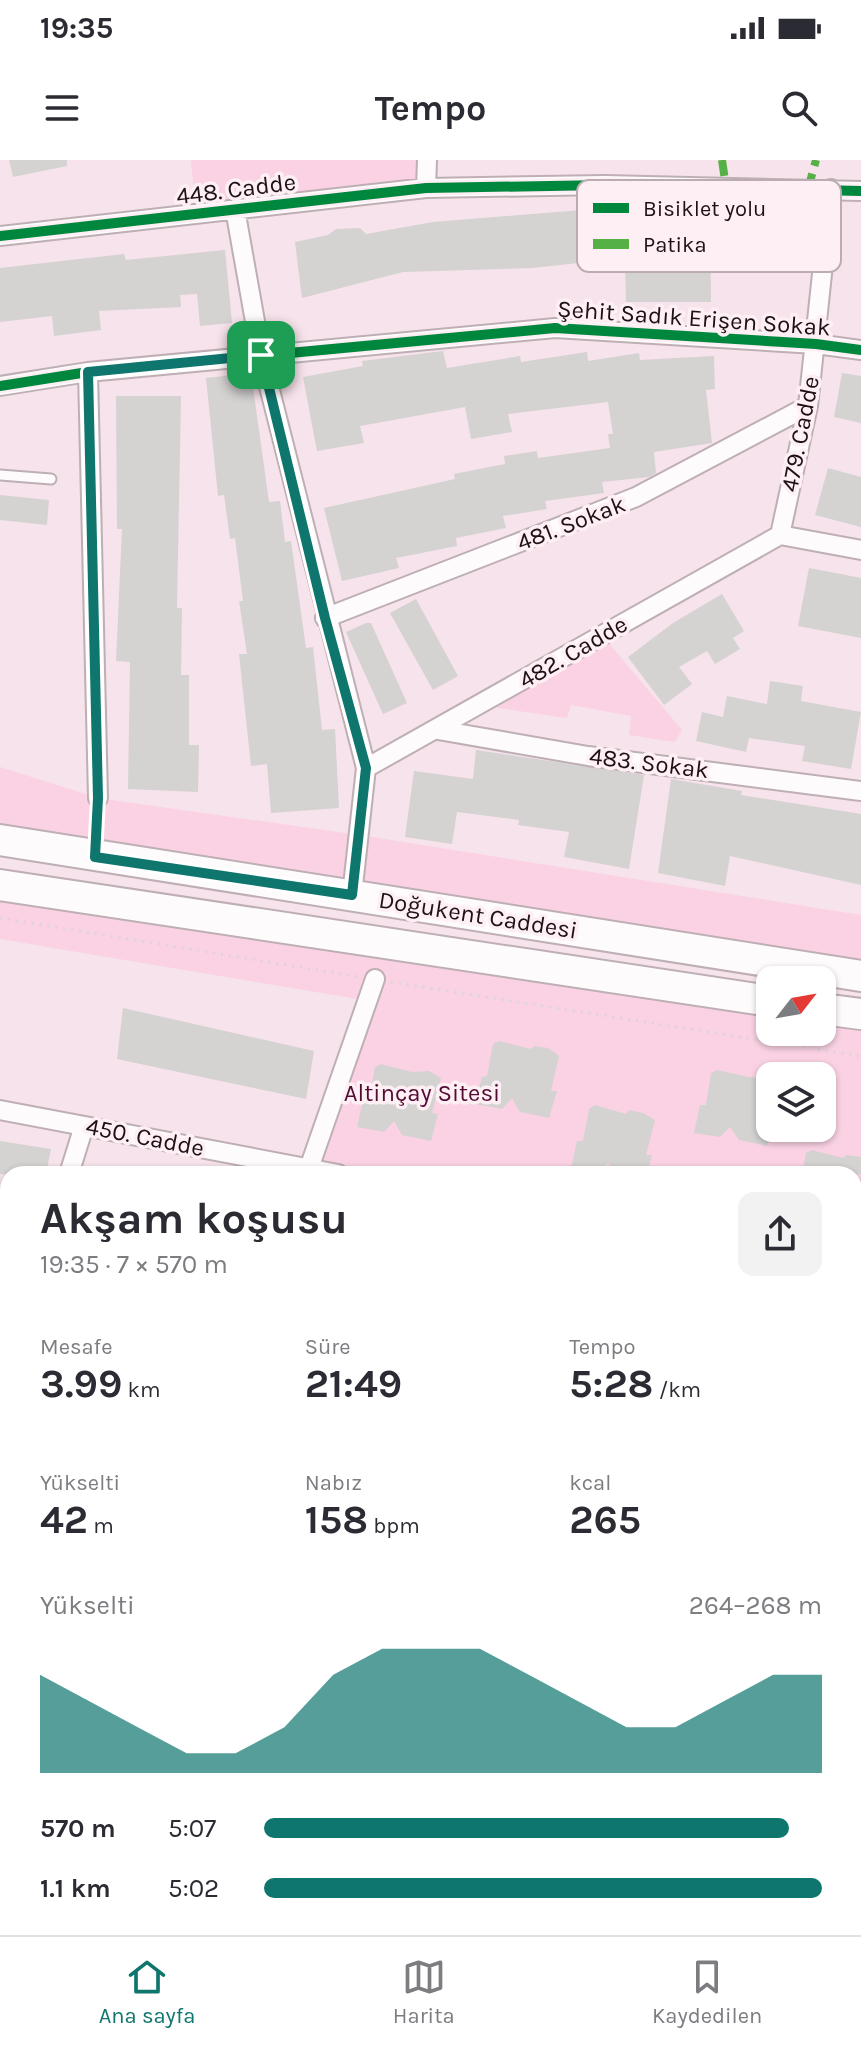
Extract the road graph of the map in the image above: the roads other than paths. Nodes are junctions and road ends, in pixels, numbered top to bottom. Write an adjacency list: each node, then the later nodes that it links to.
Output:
1 (427, 160): 3 (street)
2 (577, 185): 3 (street, 448. Cadde)
3 (426, 188): 6 (street, 448. Cadde)
4 (841, 190): 5 (street, 448. Cadde)
5 (861, 191)
6 (235, 209): 7 (street, 448. Cadde); 11 (street)
7 (0, 236)
8 (823, 272): 9 (street, 479. Cadde)
9 (816, 344): 10 (street, Şehit Sadık Erişen Sokak); 11 (street, Şehit Sadık Erişen Sokak); 14 (street, 479. Cadde)
10 (861, 350)
11 (261, 355): 12 (street, Şehit Sadık Erişen Sokak); 19 (street)
12 (88, 372): 13 (street, Şehit Sadık Erişen Sokak); 23 (street)
13 (0, 386)
14 (808, 406): 17 (street, 479. Cadde); 19 (street, 481. Sokak)
15 (0, 475): 16 (lane)
16 (51, 479)
17 (780, 535): 18 (street); 20 (street, 482. Cadde)
18 (861, 550)
19 (325, 618): 21 (street)
20 (438, 730): 21 (street, 482. Cadde); 22 (street, 483. Sokak)
21 (366, 768): 26 (street)
22 (861, 791)
23 (98, 798)
24 (0, 840): 26 (main road, Doğukent Caddesi)
25 (0, 885): 29 (main road, Doğukent Caddesi)
26 (352, 895): 27 (main road, Doğukent Caddesi)
27 (861, 976)
28 (375, 979): 36 (street)
29 (756, 999)
30 (836, 1011): 31 (main road)
31 (861, 1014)
32 (0, 1110): 33 (street, 450. Cadde)
33 (84, 1126): 34 (street); 35 (street, 450. Cadde)
34 (72, 1166)
35 (283, 1166)
36 (310, 1166)

